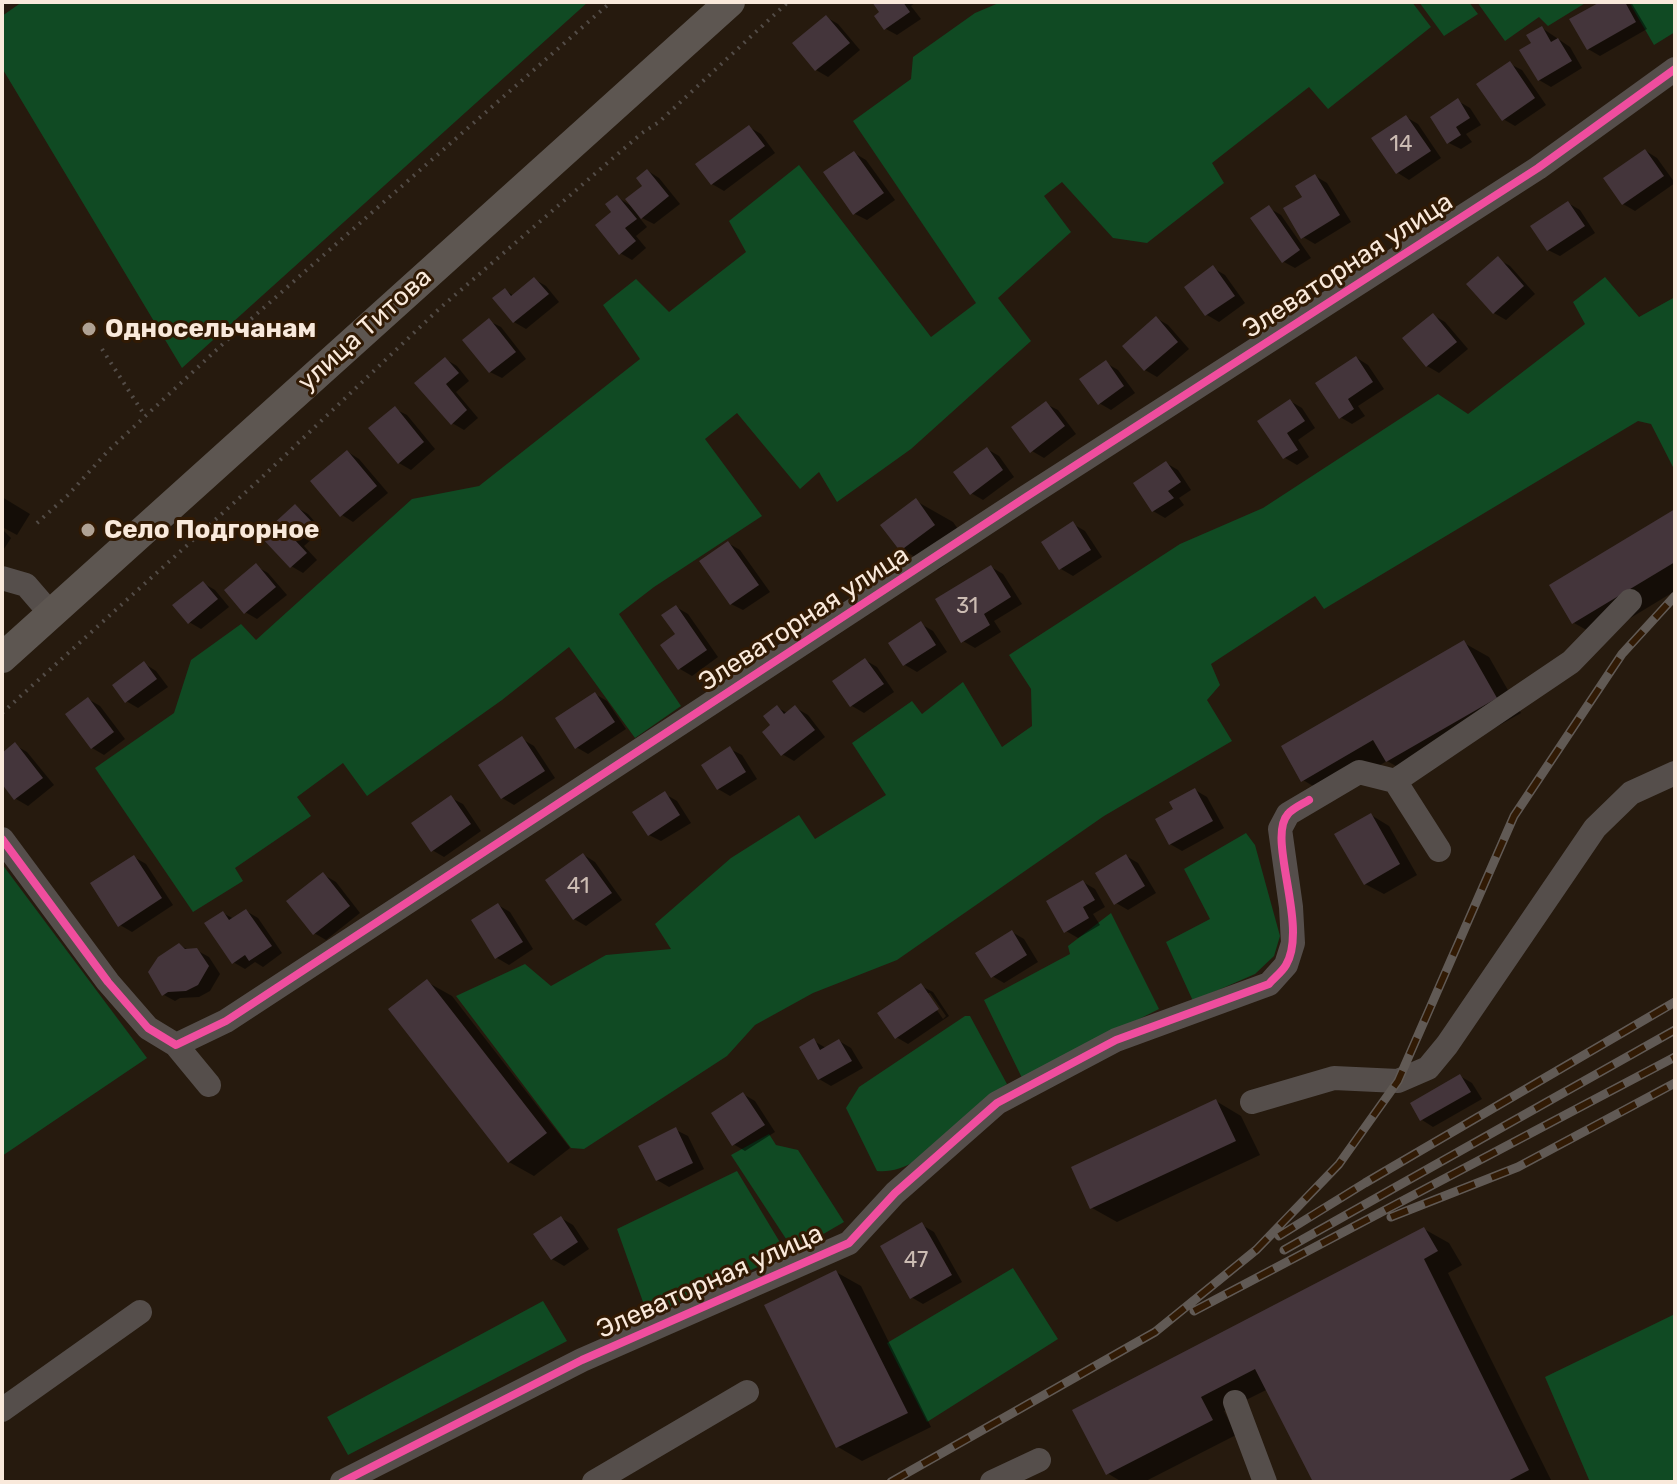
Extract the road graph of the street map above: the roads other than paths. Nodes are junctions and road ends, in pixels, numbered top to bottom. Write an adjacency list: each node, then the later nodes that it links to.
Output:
1 (727, 3): 5 (main road, улица Титова)
2 (1675, 69): 11 (street, Элеваторная улица)
3 (2, 578): 5 (street)
4 (1630, 601): 8 (street)
5 (51, 614): 6 (main road, улица Титова)
6 (2, 658)
7 (1675, 773): 13 (street)
8 (1395, 781): 10 (street); 19 (street, Элеваторная улица)
9 (2, 839): 11 (street)
10 (1439, 850)
11 (176, 1045): 12 (street)
12 (209, 1085)
13 (1252, 1102)
14 (140, 1312): 17 (street)
15 (747, 1392): 20 (street)
16 (1235, 1402): 22 (street)
17 (2, 1410)
18 (1039, 1460): 21 (street)
19 (342, 1482)
20 (594, 1482)
21 (992, 1482)
22 (1265, 1482)

